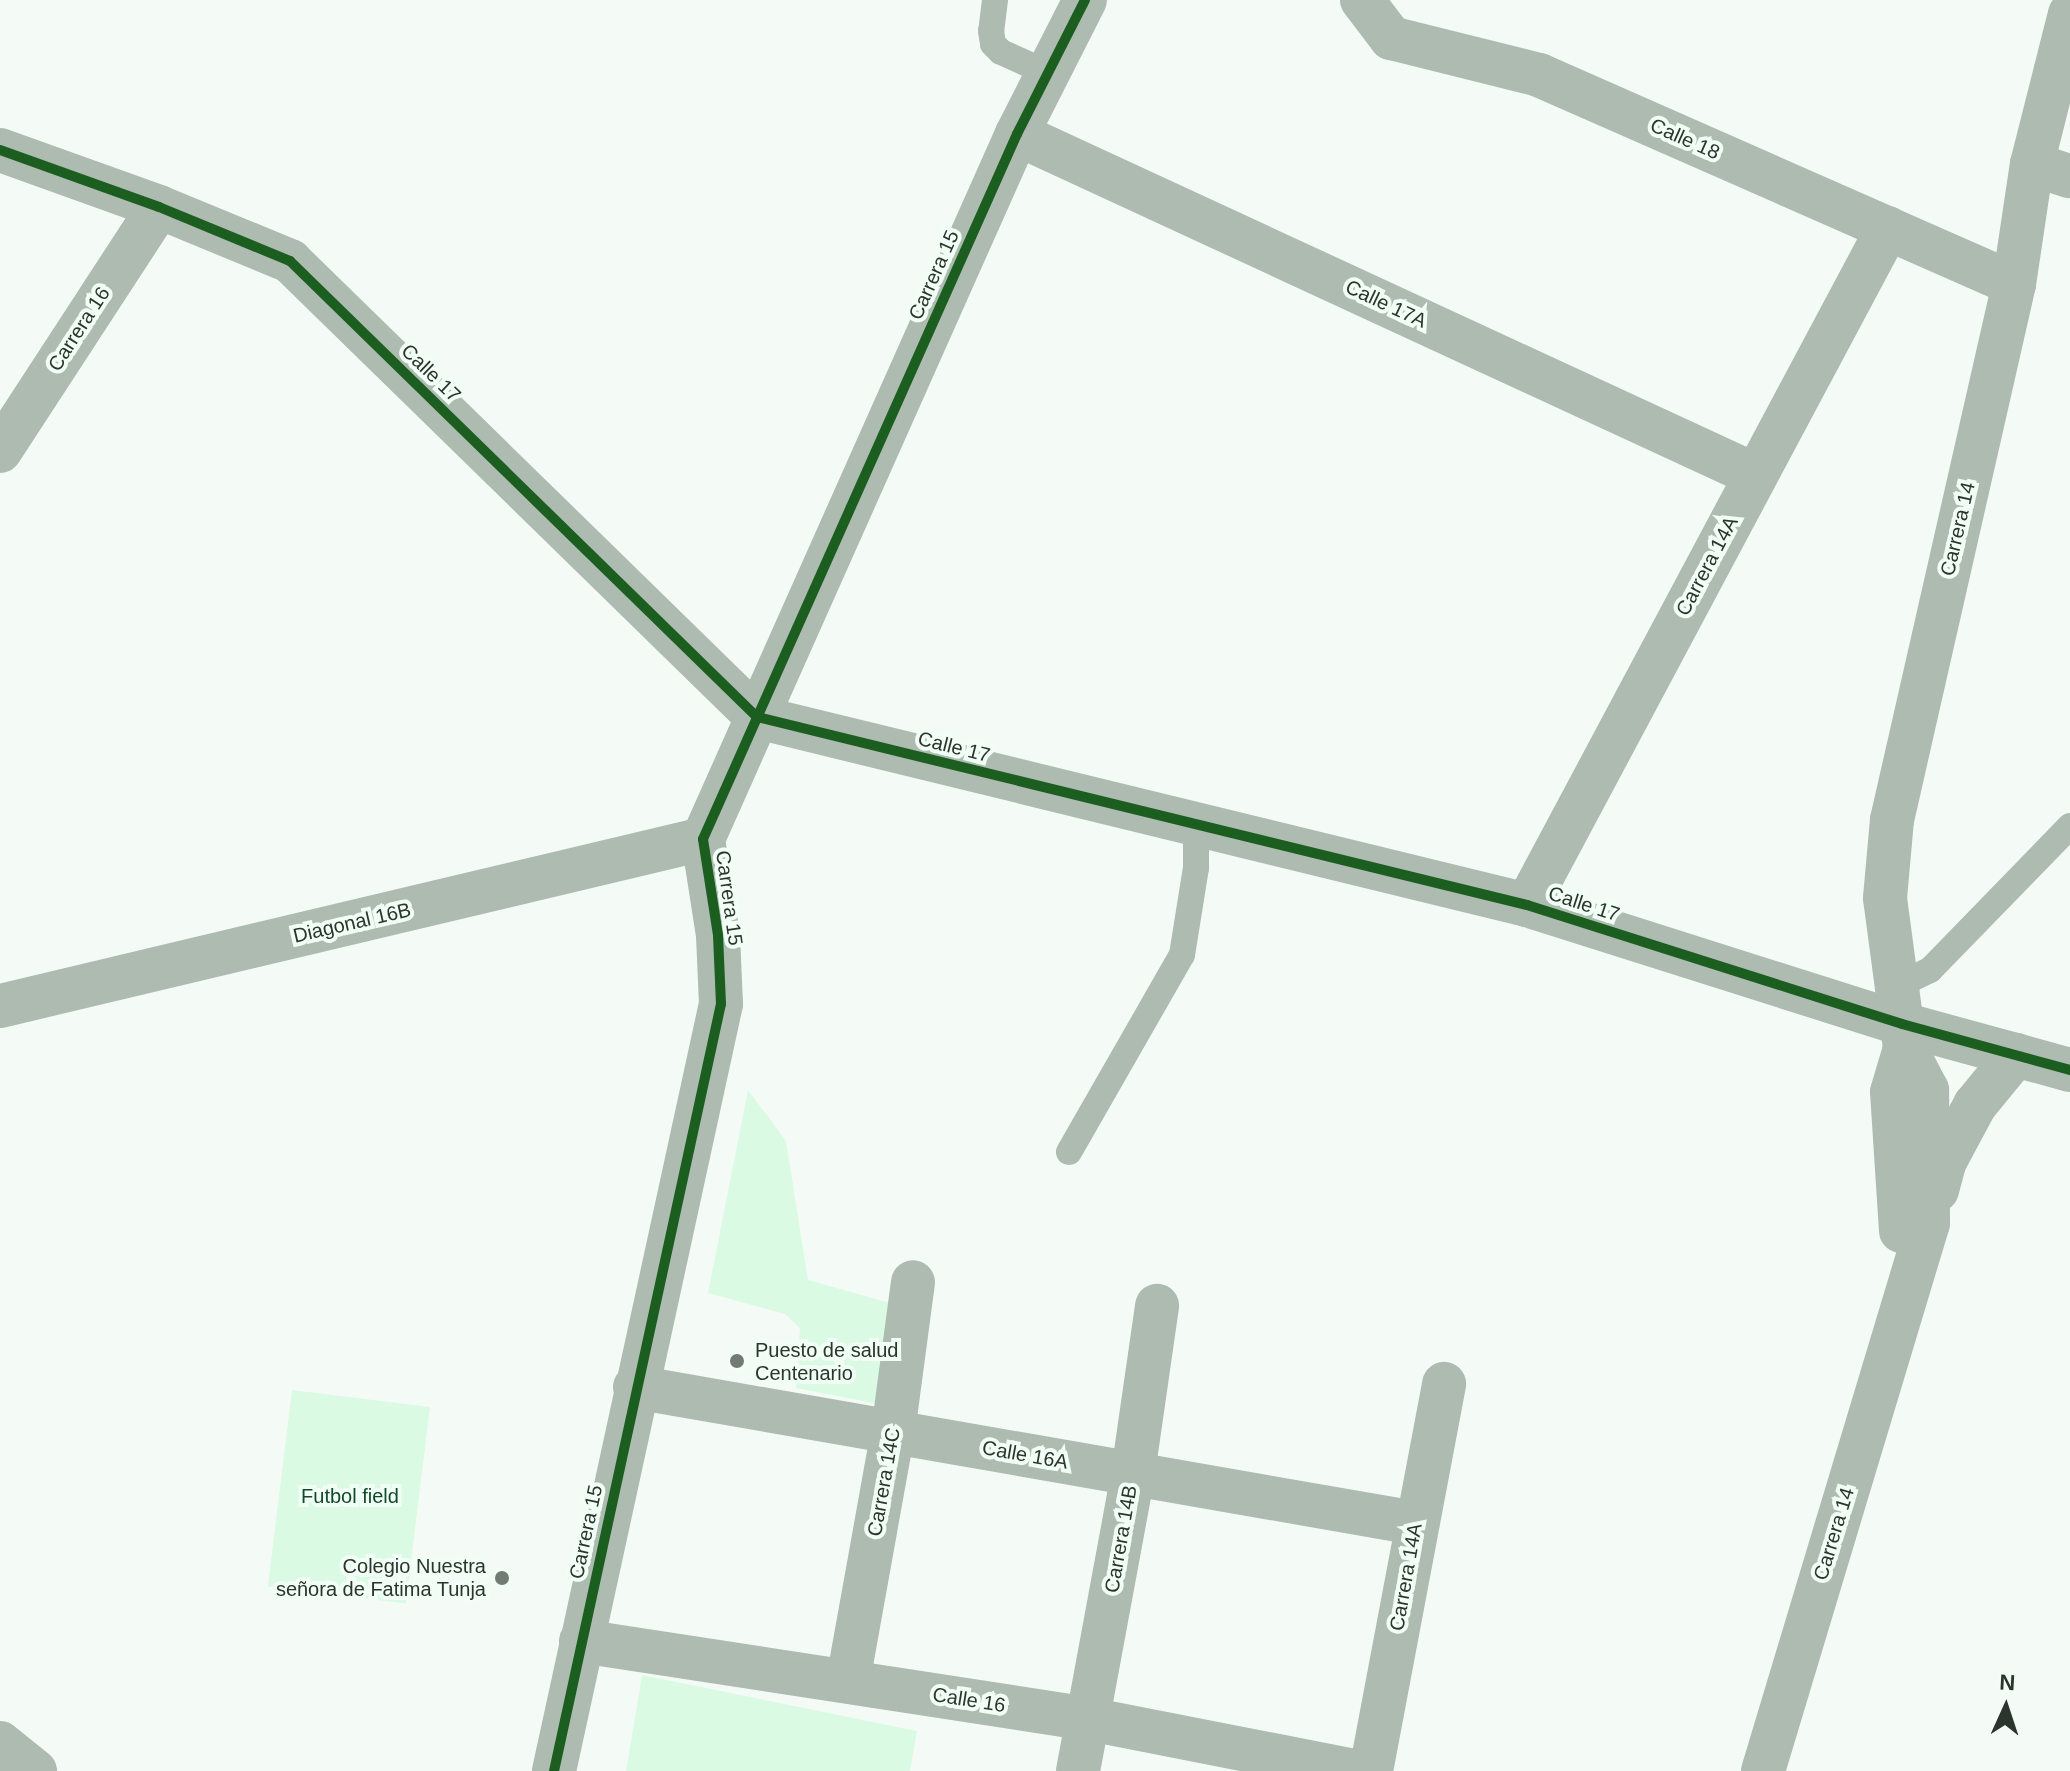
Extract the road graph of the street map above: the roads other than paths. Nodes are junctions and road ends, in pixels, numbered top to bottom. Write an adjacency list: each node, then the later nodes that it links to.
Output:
1 (995, 0): 5 (lane)
2 (1085, 0): 5 (street, Carrera 15)
3 (1362, 0): 10 (street, Calle 18)
4 (2070, 14): 8 (street, Carrera 14)
5 (1048, 73): 6 (street, Carrera 15)
6 (1017, 134): 13 (street, Calle 17A); 14 (street, Carrera 15)
7 (0, 150): 9 (street, Calle 17)
8 (2051, 170): 11 (street, Carrera 14)
9 (159, 207): 12 (street, Carrera 16); 14 (street, Calle 17)
10 (1888, 228): 11 (street, Calle 18); 13 (street, Carrera 14A)
11 (2014, 284): 20 (street, Carrera 14)
12 (0, 451)
13 (1755, 475): 18 (street, Carrera 14A)
14 (757, 717): 15 (street, Calle 17); 17 (street, Carrera 15)
15 (1196, 824): 18 (street, Calle 17); 23 (lane)
16 (2070, 826): 20 (lane)
17 (703, 839): 19 (street, Diagonal 16B); 29 (street, Carrera 15)
18 (1527, 905): 20 (street, Calle 17)
19 (0, 1006)
20 (1901, 1019): 21 (street, Calle 17); 24 (street, Carrera 14); 26 (street, Carrera 14)
21 (2016, 1055): 22 (street, Calle 17); 24 (street)
22 (2070, 1070)
23 (1069, 1152)
24 (1928, 1223): 26 (street, Carrera 14)
25 (913, 1282): 30 (street, Carrera 14C)
26 (1905, 1297): 42 (street, Carrera 14)
27 (1157, 1306): 31 (street, Carrera 14B)
28 (1444, 1384): 32 (street, Carrera 14A)
29 (635, 1387): 30 (street, Calle 16A); 33 (street, Carrera 15)
30 (893, 1432): 31 (street, Calle 16A); 34 (street, Carrera 14C)
31 (1133, 1473): 32 (street, Calle 16A); 35 (street, Carrera 14B)
32 (1415, 1523): 41 (street, Carrera 14A)
33 (581, 1641): 34 (street, Calle 16); 38 (street, Carrera 15)
34 (848, 1681): 35 (street, Calle 16)
35 (1089, 1719): 39 (street, Carrera 14B); 40 (street, Calle 16)
36 (0, 1743): 37 (street)
37 (35, 1771)
38 (554, 1771)
39 (1078, 1771)
40 (1355, 1771)
41 (1371, 1771)
42 (1763, 1771)

